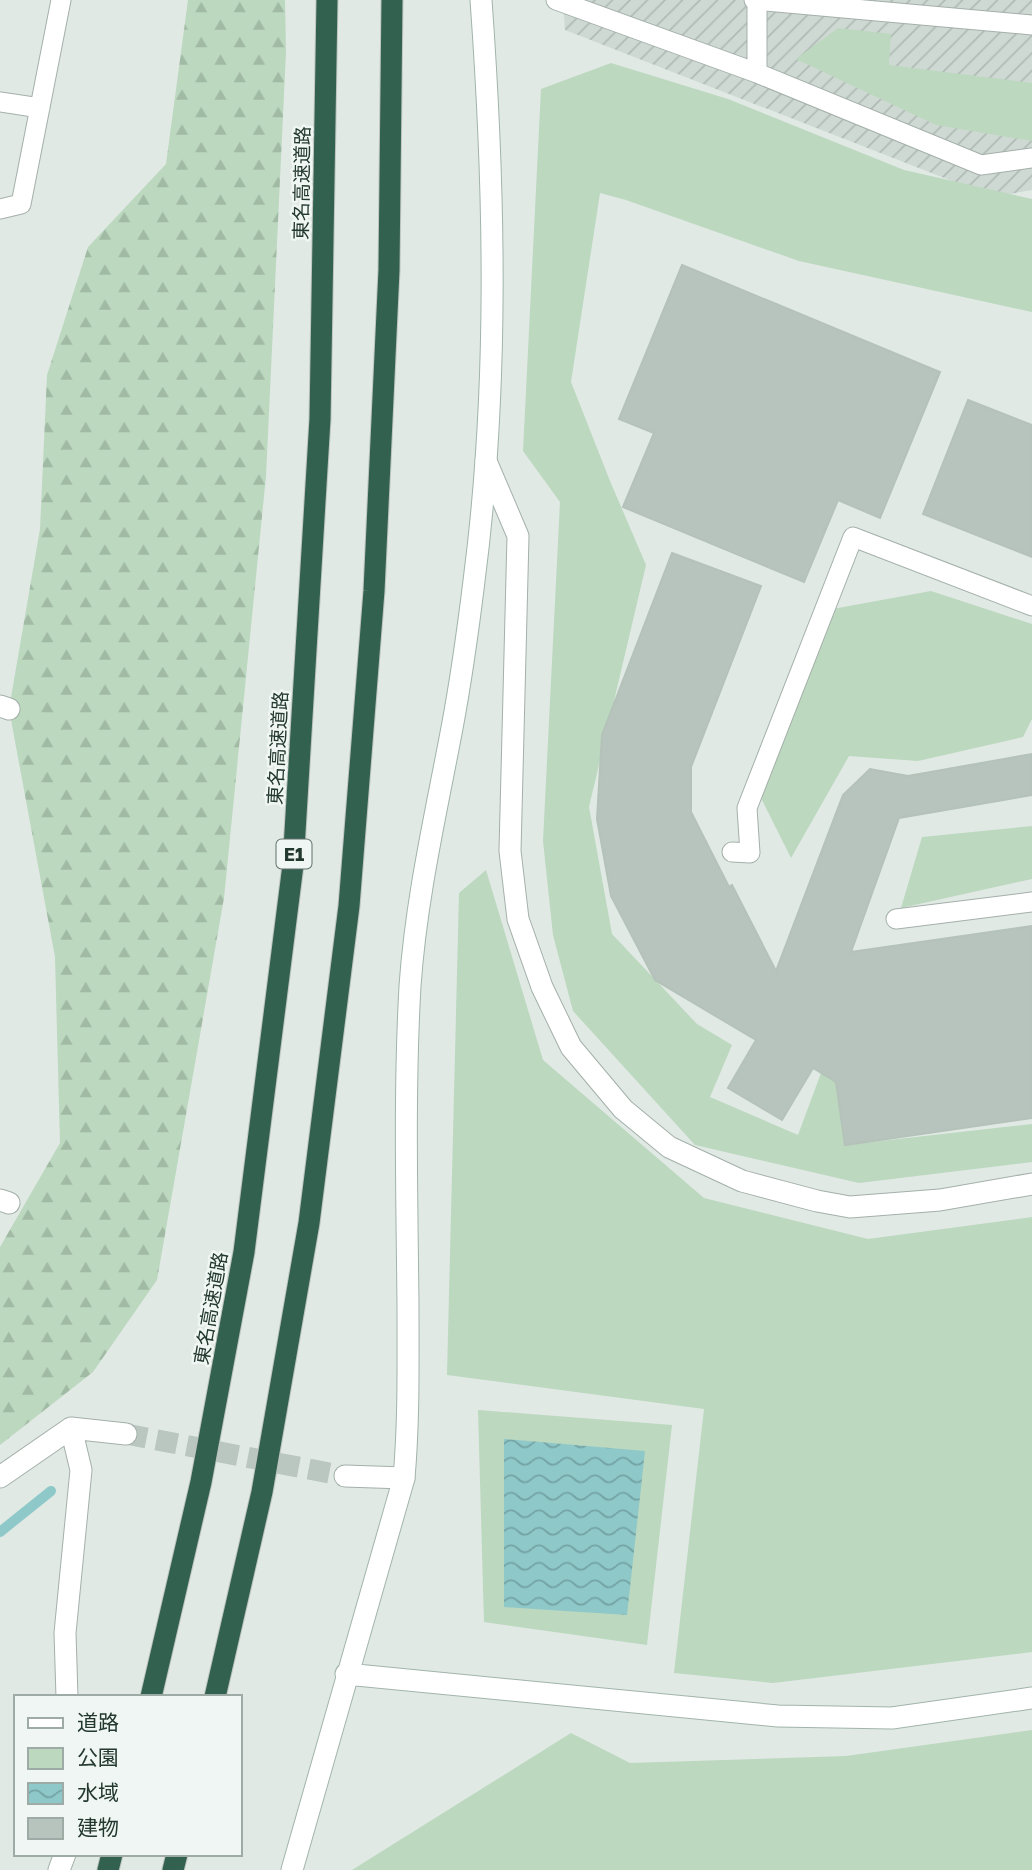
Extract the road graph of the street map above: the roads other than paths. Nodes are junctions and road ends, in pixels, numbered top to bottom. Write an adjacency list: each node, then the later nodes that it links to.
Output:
1 (61, 0): 10 (lane)
2 (327, 0): 26 (highway, 東名高速道路 / E1)
3 (392, 0): 27 (highway)
4 (481, 0): 13 (street)
5 (556, 0): 8 (lane)
6 (755, 0): 7 (lane); 8 (lane)
7 (1032, 26)
8 (757, 73): 11 (lane)
9 (0, 102): 10 (lane)
10 (40, 108): 12 (lane)
11 (1032, 158)
12 (0, 209)
13 (486, 461): 18 (street); 23 (street)
14 (1032, 606): 15 (lane)
15 (733, 852)
16 (1032, 902): 17 (lane)
17 (896, 919)
18 (1032, 1184)
19 (71, 1428): 20 (street); 22 (street); 25 (street)
20 (126, 1434)
21 (345, 1475): 23 (street)
22 (0, 1477)
23 (404, 1478): 24 (street)
24 (346, 1674): 28 (street); 29 (street)
25 (67, 1695)
26 (151, 1695)
27 (215, 1695)
28 (1032, 1698)
29 (292, 1870)

